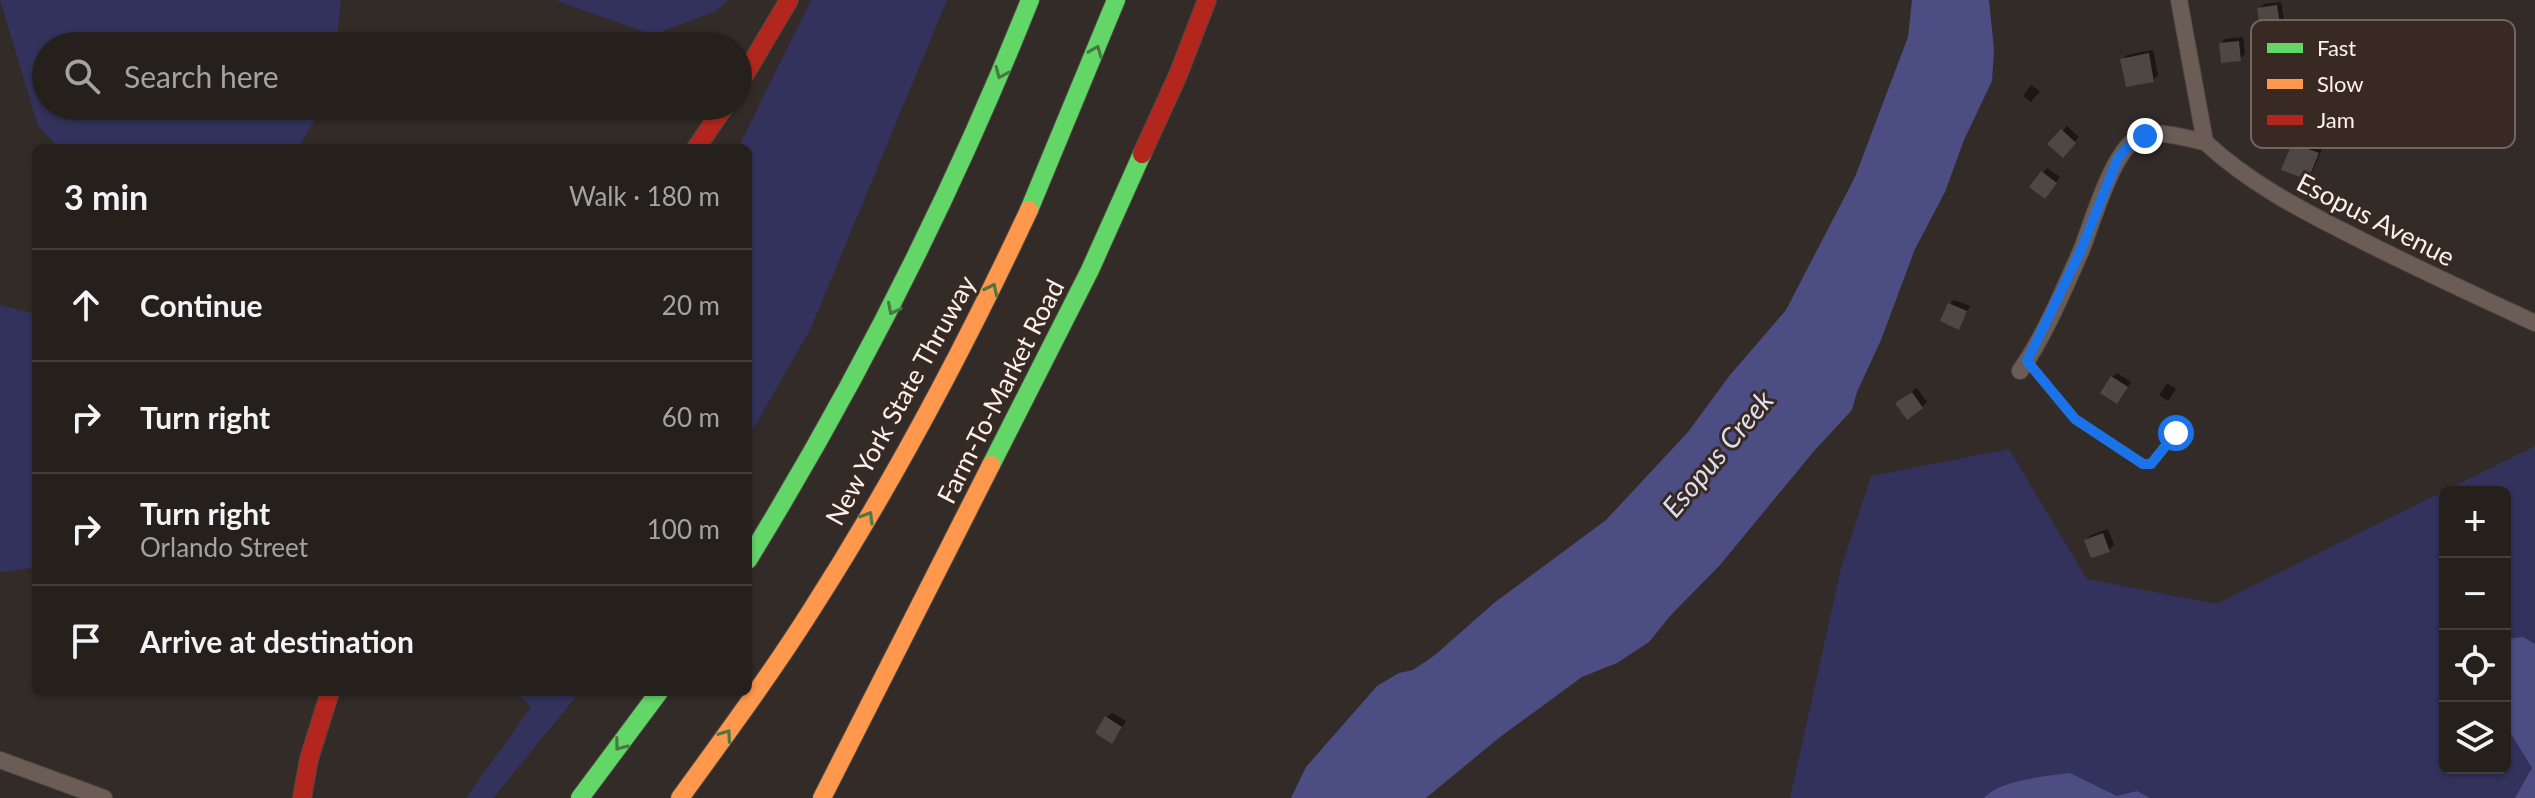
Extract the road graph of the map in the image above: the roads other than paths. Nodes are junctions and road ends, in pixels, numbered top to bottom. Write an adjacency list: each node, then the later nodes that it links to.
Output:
1 (789, 0): 6 (main road)
2 (1030, 0): 13 (main road, New York State Thruway, one-way to 13)
3 (1116, 0): 21 (main road, New York State Thruway, one-way to 3)
4 (1207, 0): 22 (main road, Farm-To-Market Road)
5 (2179, 0): 8 (street)
6 (752, 62)
7 (715, 120): 9 (main road)
8 (2205, 142): 10 (street, Esopus Avenue); 11 (street)
9 (699, 144)
10 (2535, 323)
11 (2023, 366): 12 (lane)
12 (2176, 433)
13 (752, 553)
14 (329, 696): 19 (main road)
15 (656, 696): 20 (main road, one-way to 20)
16 (0, 760): 17 (street)
17 (79, 794): 18 (street)
18 (104, 798)
19 (302, 798)
20 (580, 798)
21 (680, 798)
22 (822, 798)

